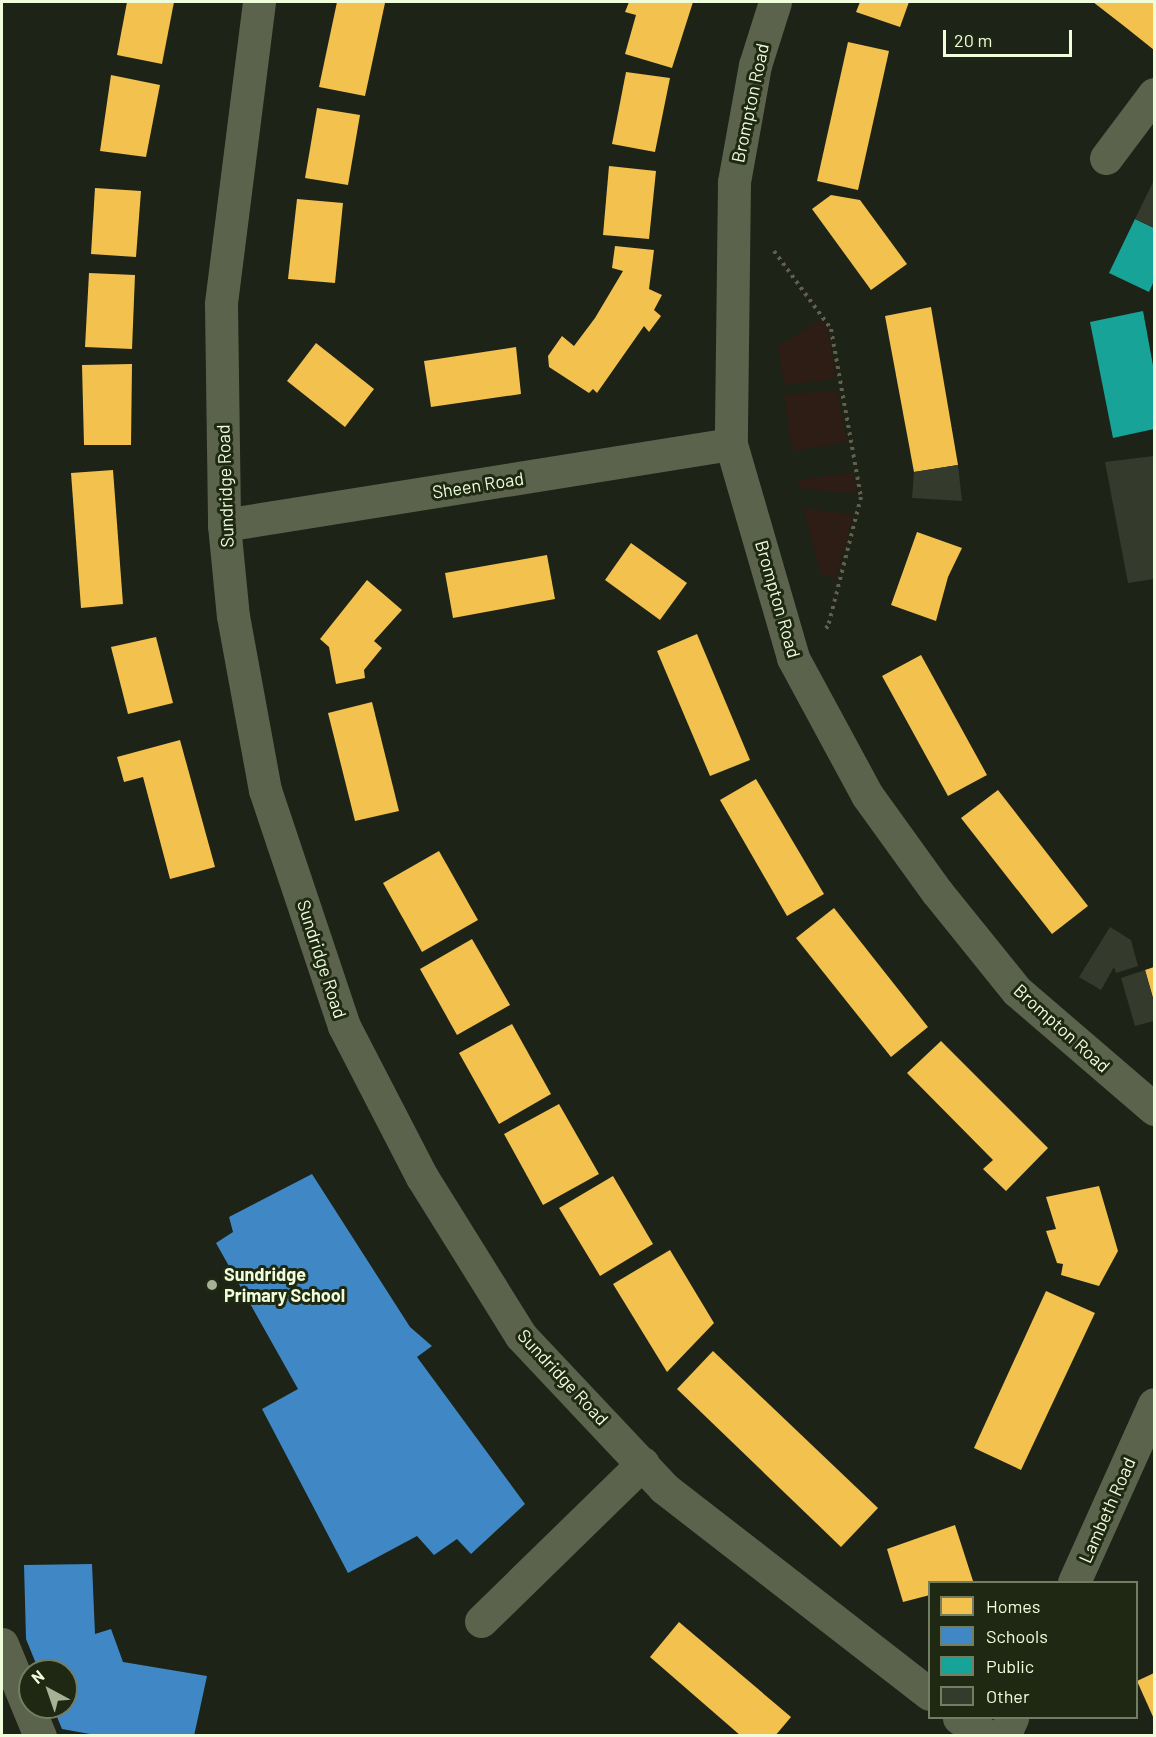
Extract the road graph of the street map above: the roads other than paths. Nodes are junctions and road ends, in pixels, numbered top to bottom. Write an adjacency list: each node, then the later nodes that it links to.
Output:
1 (259, 2): 6 (street, Sundridge Road)
2 (775, 2): 5 (street, Brompton Road)
3 (1155, 94): 4 (street)
4 (1107, 158)
5 (731, 444): 6 (street, Sheen Road); 7 (street, Brompton Road)
6 (224, 525): 9 (street, Sundridge Road)
7 (1155, 1109)
8 (1155, 1404): 10 (street, Lambeth Road)
9 (643, 1463): 11 (street); 13 (street, Sundridge Road)
10 (1074, 1581)
11 (481, 1621)
12 (2, 1644): 16 (street)
13 (928, 1692)
14 (961, 1719): 17 (street)
15 (1012, 1719): 18 (street)
16 (40, 1736)
17 (988, 1736)
18 (1004, 1736)

